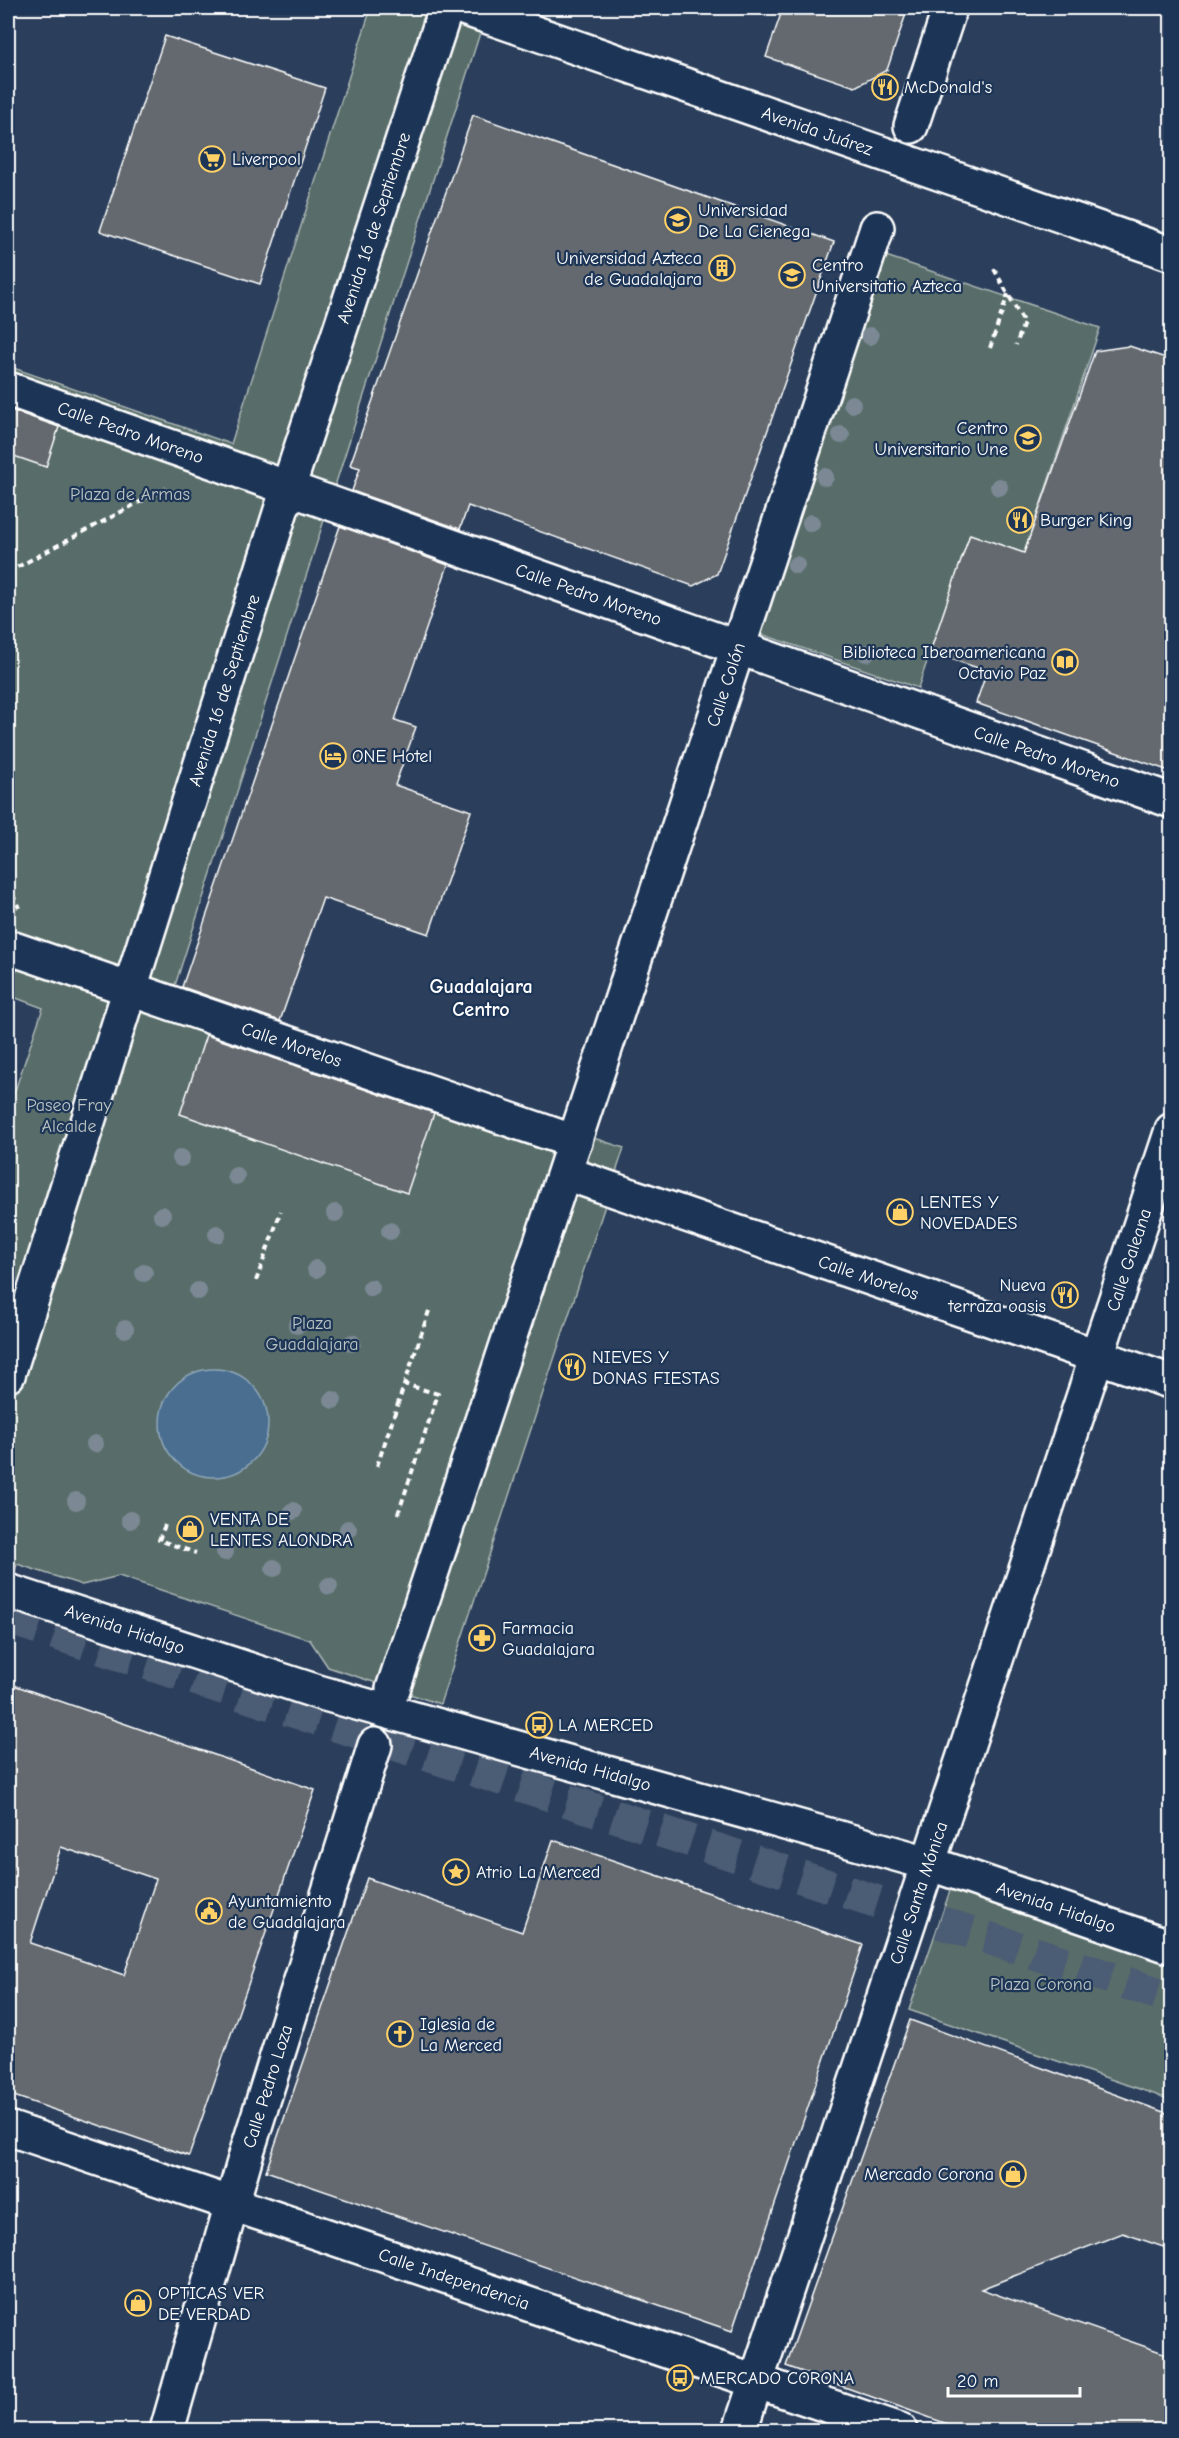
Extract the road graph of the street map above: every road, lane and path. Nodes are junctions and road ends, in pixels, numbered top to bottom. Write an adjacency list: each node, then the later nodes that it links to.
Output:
1 (461, 8): 5 (street, Avenida Juárez); 12 (street, Avenida 16 de Septiembre)
2 (950, 8): 3 (street)
3 (911, 126)
4 (877, 228): 14 (street, Calle Colón)
5 (1172, 254)
6 (994, 269): 7 (path)
7 (1008, 293): 8 (path); 9 (path)
8 (1016, 345)
9 (990, 348)
10 (8, 389): 11 (street, Calle Pedro Moreno)
11 (214, 462): 12 (street, Calle Pedro Moreno); 13 (path)
12 (288, 488): 14 (street, Calle Pedro Moreno); 17 (street, Avenida 16 de Septiembre)
13 (8, 572)
14 (738, 648): 15 (street, Calle Pedro Moreno); 19 (street, Calle Colón)
15 (1172, 801)
16 (8, 947): 17 (street, Calle Morelos)
17 (129, 988): 19 (street, Calle Morelos); 25 (street, Avenida 16 de Septiembre)
18 (1172, 1130): 24 (street, Calle Galeana)
19 (575, 1142): 20 (street, Calle Colón)
20 (565, 1173): 24 (street, Calle Morelos); 33 (street, Calle Colón)
21 (281, 1211): 22 (path)
22 (256, 1281)
23 (430, 1308): 27 (path)
24 (1096, 1356): 26 (street, Calle Morelos); 35 (street, Calle Santa Mónica)
25 (8, 1375)
26 (1172, 1382)
27 (404, 1384): 28 (path); 29 (path)
28 (377, 1466)
29 (398, 1514)
30 (165, 1525): 31 (path)
31 (196, 1553)
32 (8, 1591): 35 (street, Avenida Hidalgo)
33 (393, 1689)
34 (375, 1745): 38 (street, Calle Pedro Loza)
35 (928, 1863): 36 (street, Avenida Hidalgo); 39 (street, Calle Santa Mónica)
36 (1172, 1947)
37 (8, 2128): 38 (street, Calle Independencia)
38 (232, 2204): 39 (street, Calle Independencia); 42 (street, Calle Pedro Loza)
39 (756, 2380): 40 (street, Calle Independencia); 43 (street, Calle Santa Mónica)
40 (797, 2394): 41 (street); 44 (street, Calle Independencia)
41 (830, 2395)
42 (167, 2430)
43 (740, 2430)
44 (900, 2430)

